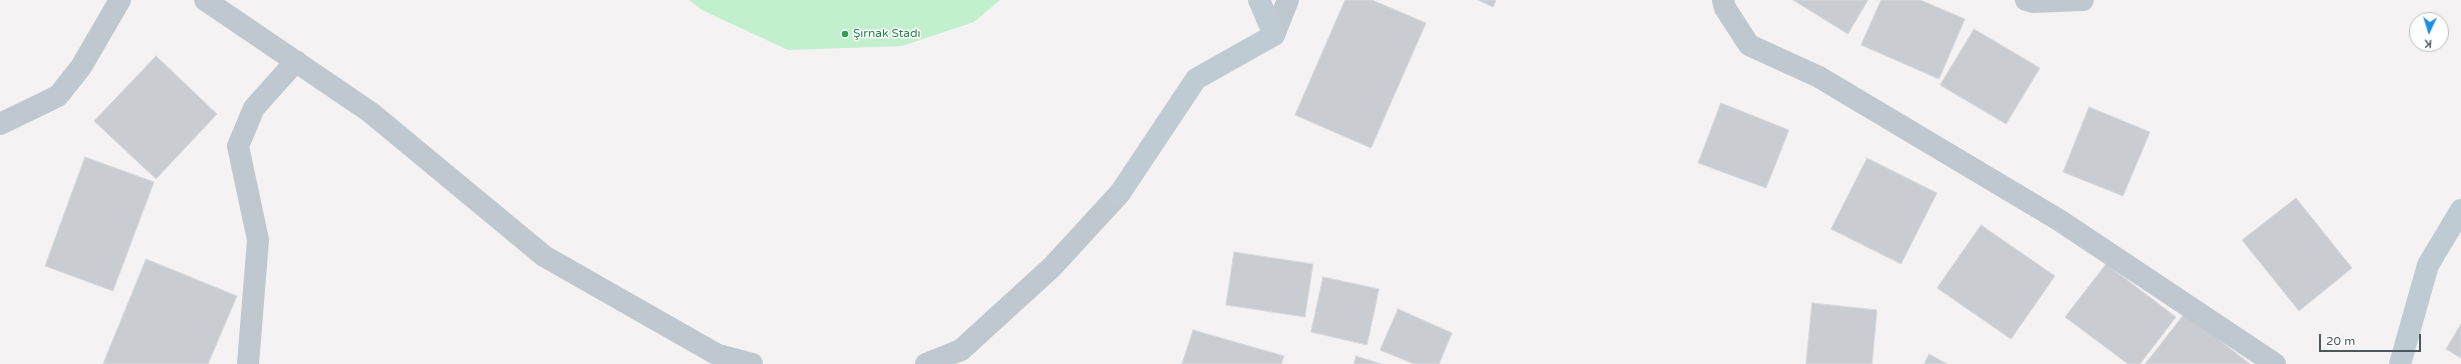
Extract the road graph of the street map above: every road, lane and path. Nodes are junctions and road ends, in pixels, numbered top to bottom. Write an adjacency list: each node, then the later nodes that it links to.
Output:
1 (120, 0): 10 (street)
2 (205, 0): 9 (street)
3 (1259, 0): 8 (street)
4 (1288, 0): 8 (street)
5 (2026, 0): 6 (street)
6 (2083, 0)
7 (1727, 3): 15 (street)
8 (1274, 35): 14 (street)
9 (296, 61): 12 (street); 13 (street)
10 (0, 124)
11 (2461, 210): 16 (street)
12 (248, 364)
13 (752, 364)
14 (926, 364)
15 (2275, 364)
16 (2400, 364)

